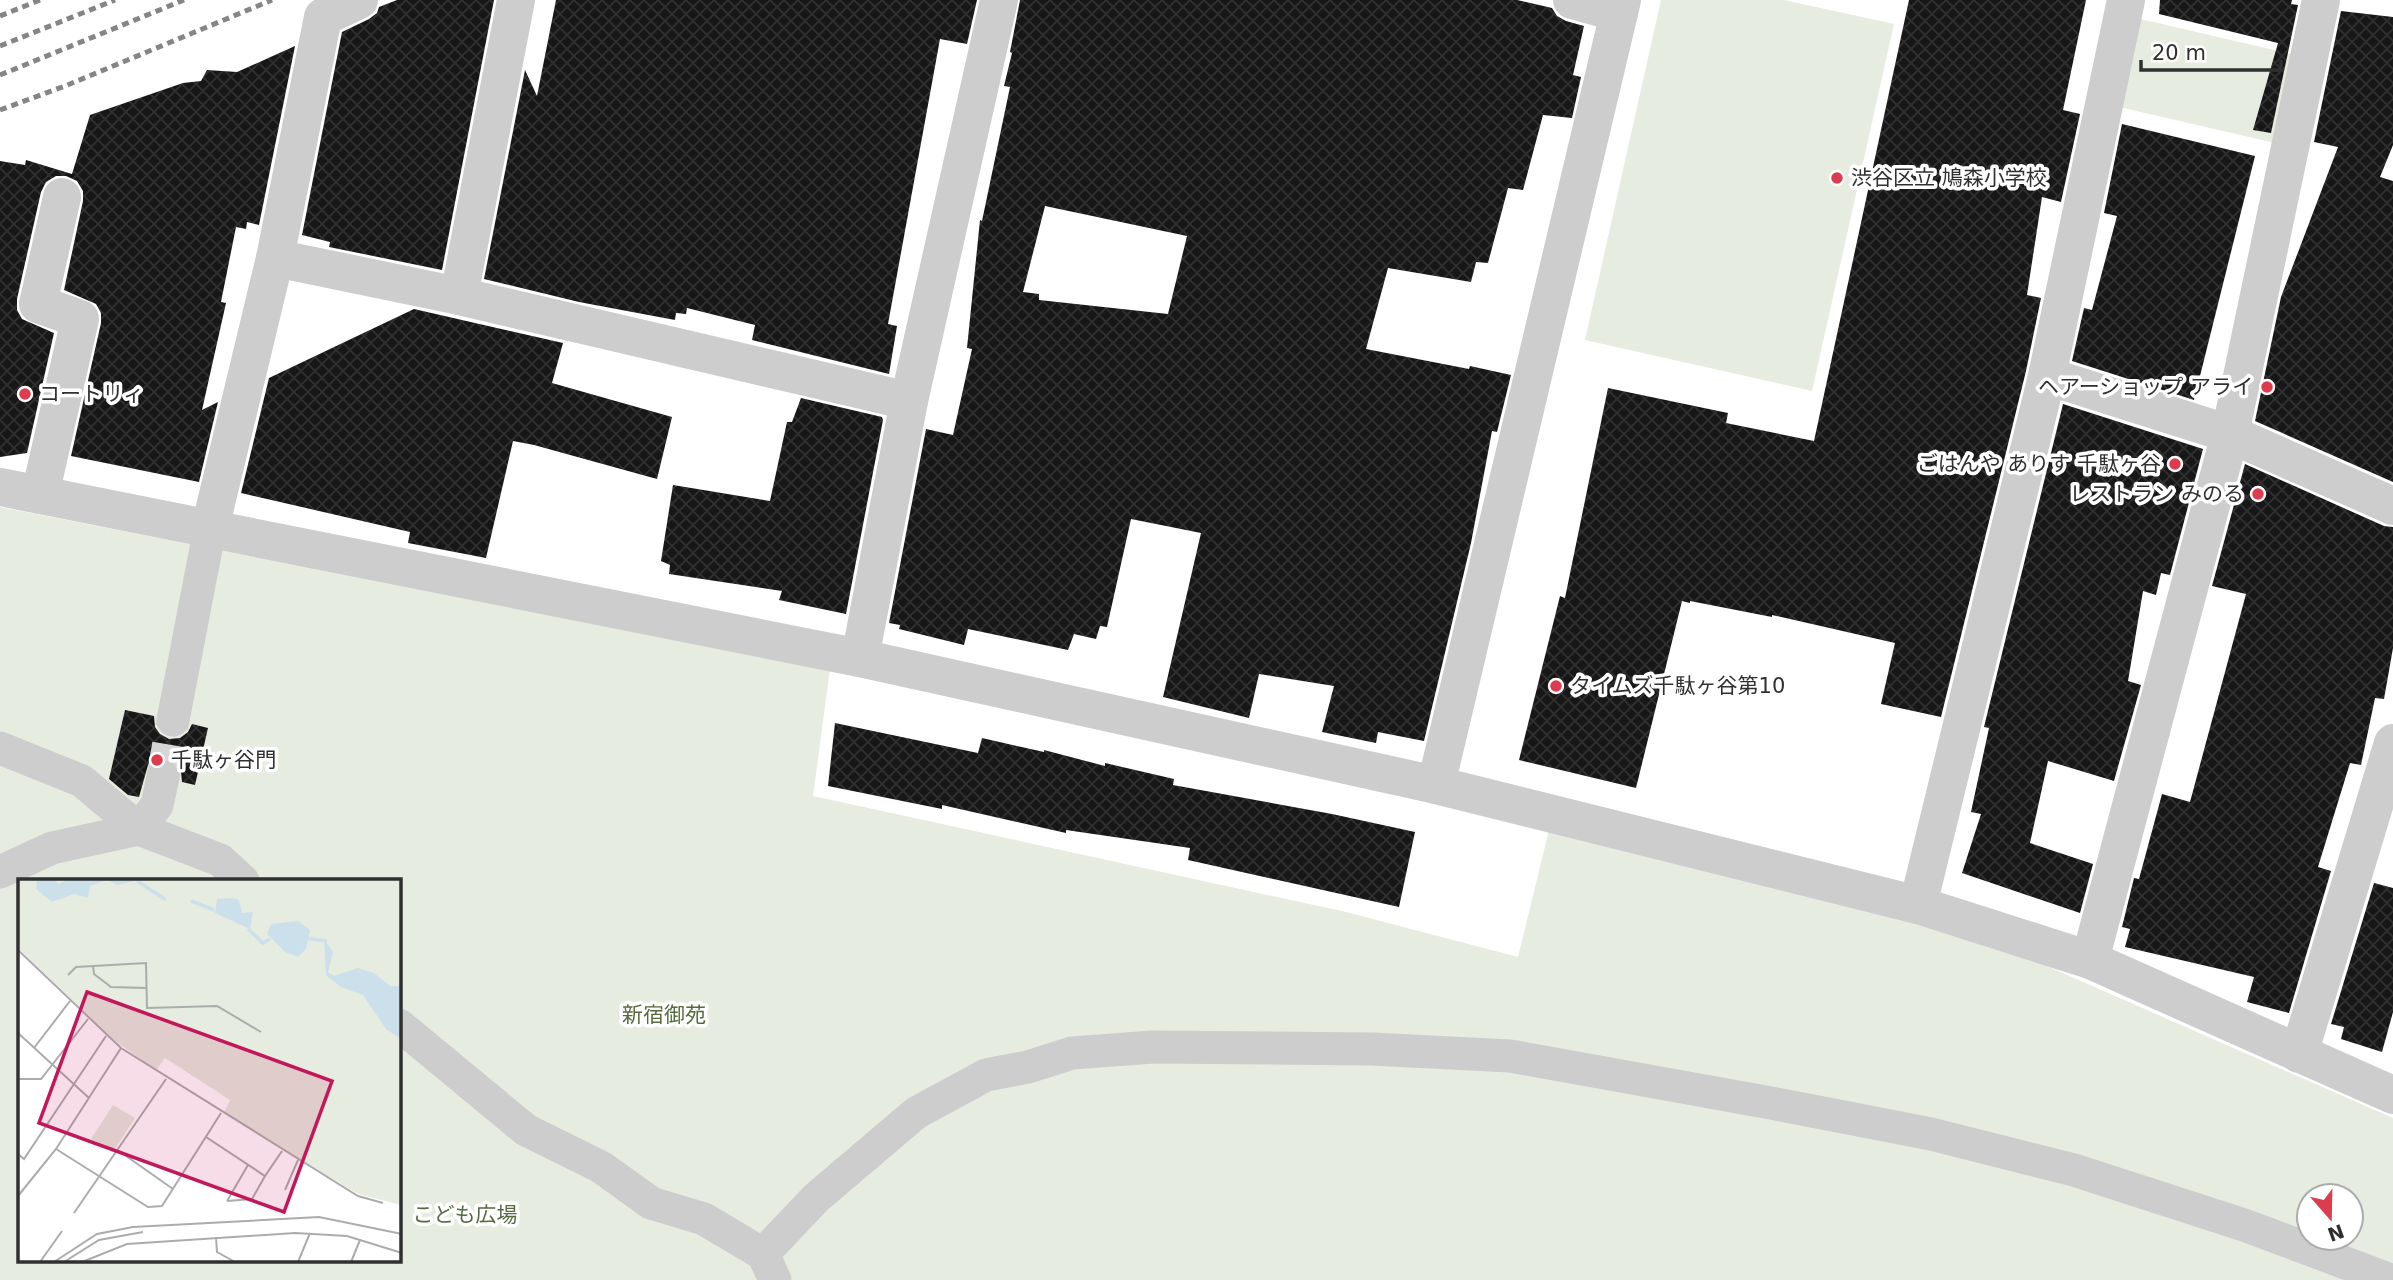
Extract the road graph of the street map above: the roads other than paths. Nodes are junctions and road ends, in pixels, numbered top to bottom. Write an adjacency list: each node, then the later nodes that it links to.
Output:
1 (359, 0): 9 (street)
2 (516, 0): 10 (street)
3 (999, 0): 12 (street)
4 (1572, 0): 7 (street)
5 (2126, 0): 11 (street)
6 (2321, 0): 13 (street)
7 (1620, 7): 23 (street)
8 (62, 197): 15 (street)
9 (275, 258): 10 (street); 17 (street)
10 (459, 296): 12 (street)
11 (2047, 376): 13 (street); 27 (street)
12 (909, 401): 18 (street)
13 (2230, 434): 16 (street); 28 (street)
14 (0, 487): 15 (street)
15 (40, 495): 17 (street)
16 (2393, 506)
17 (210, 528): 18 (street); 19 (street)
18 (860, 658): 23 (street)
19 (173, 720)
20 (2393, 743): 30 (street)
21 (0, 748): 24 (street)
22 (163, 777): 24 (street)
23 (1436, 785): 27 (street)
24 (139, 829): 25 (street); 26 (street)
25 (0, 872)
26 (241, 879)
27 (1918, 905): 28 (street)
28 (2090, 960): 30 (street)
29 (401, 1027): 32 (street)
30 (2299, 1054): 31 (street)
31 (2393, 1095)
32 (769, 1267): 33 (street)
33 (2391, 1280)

